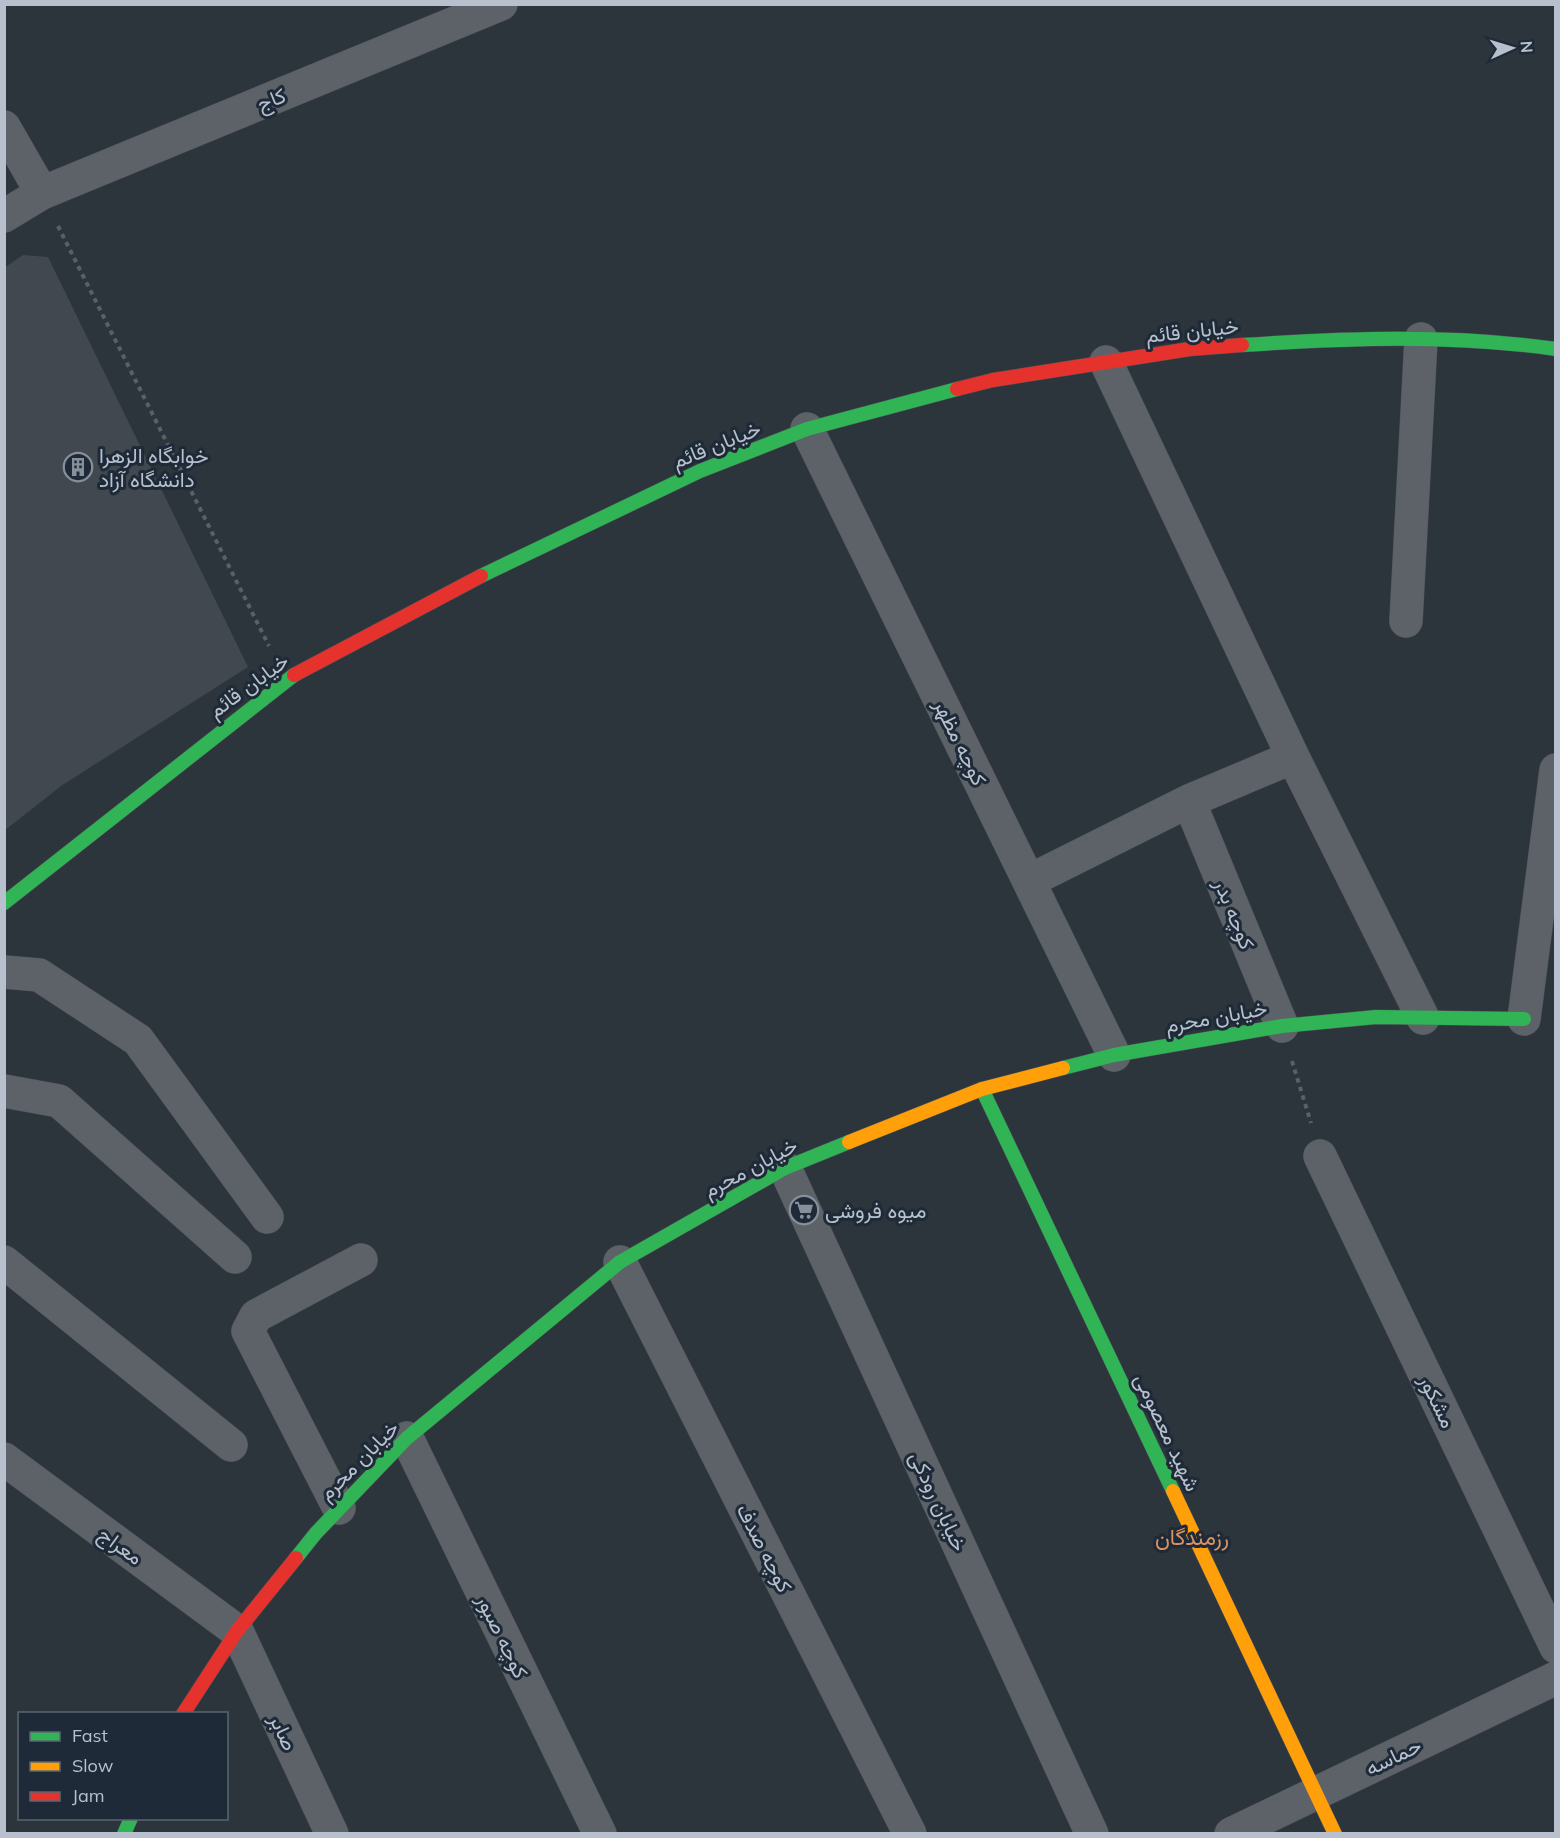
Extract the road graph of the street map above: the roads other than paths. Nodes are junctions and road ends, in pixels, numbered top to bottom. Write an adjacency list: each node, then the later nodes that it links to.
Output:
1 (501, 4): 3 (street, کاج)
2 (4, 127): 3 (street)
3 (42, 193): 4 (street, کاج)
4 (4, 216)
5 (1421, 339): 6 (street, خیابان قائم); 7 (street, خیابان قائم); 9 (street)
6 (1556, 349)
7 (1106, 362): 8 (street, خیابان قائم); 10 (street)
8 (807, 429): 13 (street, کوچه مظهر); 14 (street, خیابان قائم)
9 (1406, 621)
10 (1293, 757): 12 (street); 16 (street)
11 (1556, 771): 17 (street)
12 (1189, 801): 13 (street); 18 (street, کوچه بدر)
13 (1029, 881): 19 (street, کوچه مظهر)
14 (4, 903)
15 (4, 972): 24 (street)
16 (1423, 1018): 17 (street, خیابان محرم); 18 (street, خیابان محرم)
17 (1524, 1019)
18 (1282, 1026): 19 (street, خیابان محرم)
19 (1114, 1055): 20 (street, خیابان محرم)
20 (982, 1089): 23 (street, خیابان محرم); 37 (street, شهید معصومی)
21 (4, 1091): 25 (street)
22 (1320, 1156): 34 (street, مشکور)
23 (785, 1168): 28 (street, خیابان محرم); 41 (street, خیابان رودکی)
24 (267, 1217)
25 (235, 1257)
26 (361, 1260): 32 (street)
27 (4, 1262): 30 (street)
28 (620, 1263): 29 (street, خیابان محرم); 40 (street, کوچه صدف)
29 (407, 1438): 32 (street, خیابان محرم); 39 (street, کوچه صبور)
30 (231, 1445)
31 (4, 1460): 33 (street, معراج)
32 (339, 1508): 33 (street, خیابان محرم)
33 (237, 1631): 36 (street, خیابان محرم); 38 (street, صابر)
34 (1556, 1647)
35 (1556, 1678): 37 (street, حماسه)
36 (184, 1712)
37 (1316, 1793): 42 (street, حماسه); 43 (street, شهید معصومی)
38 (332, 1833)
39 (600, 1833)
40 (909, 1833)
41 (1092, 1833)
42 (1231, 1833)
43 (1335, 1833)

